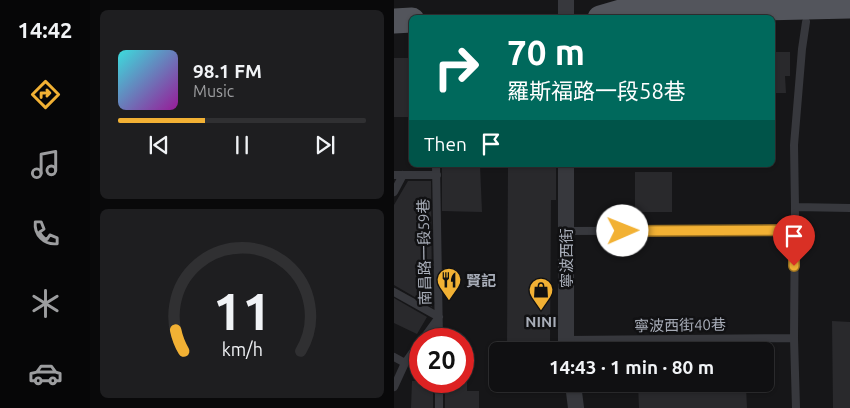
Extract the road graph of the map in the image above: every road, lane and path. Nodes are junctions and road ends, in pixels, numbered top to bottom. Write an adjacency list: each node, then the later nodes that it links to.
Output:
1 (566, 0): 3 (street)
2 (850, 6): 4 (main road)
3 (566, 15)
4 (610, 15)
5 (409, 20): 6 (main road)
6 (394, 21)
7 (806, 22): 8 (main road); 9 (main road); 16 (lane)
8 (850, 22)
9 (775, 23)
10 (436, 167): 14 (lane, 南昌路一段59巷)
11 (566, 167): 19 (street, 寧波西街)
12 (394, 175): 13 (lane)
13 (403, 175): 14 (lane); 15 (lane)
14 (436, 175): 21 (lane, 南昌路一段59巷)
15 (394, 192)
16 (794, 207): 17 (lane); 18 (lane)
17 (850, 208)
18 (794, 230): 19 (lane); 24 (lane)
19 (566, 231): 25 (street, 寧波西街)
20 (394, 292): 21 (lane)
21 (439, 317): 22 (lane); 23 (lane, 南昌路一段59巷)
22 (431, 328)
23 (439, 328)
24 (794, 338): 26 (lane, 寧波西街40巷); 35 (lane)
25 (567, 342)
26 (680, 342)
27 (394, 357): 29 (lane)
28 (409, 357): 29 (lane)
29 (405, 363): 30 (lane)
30 (394, 387)
31 (574, 392): 34 (street)
32 (439, 393): 33 (lane)
33 (439, 408)
34 (576, 408)
35 (796, 408)

